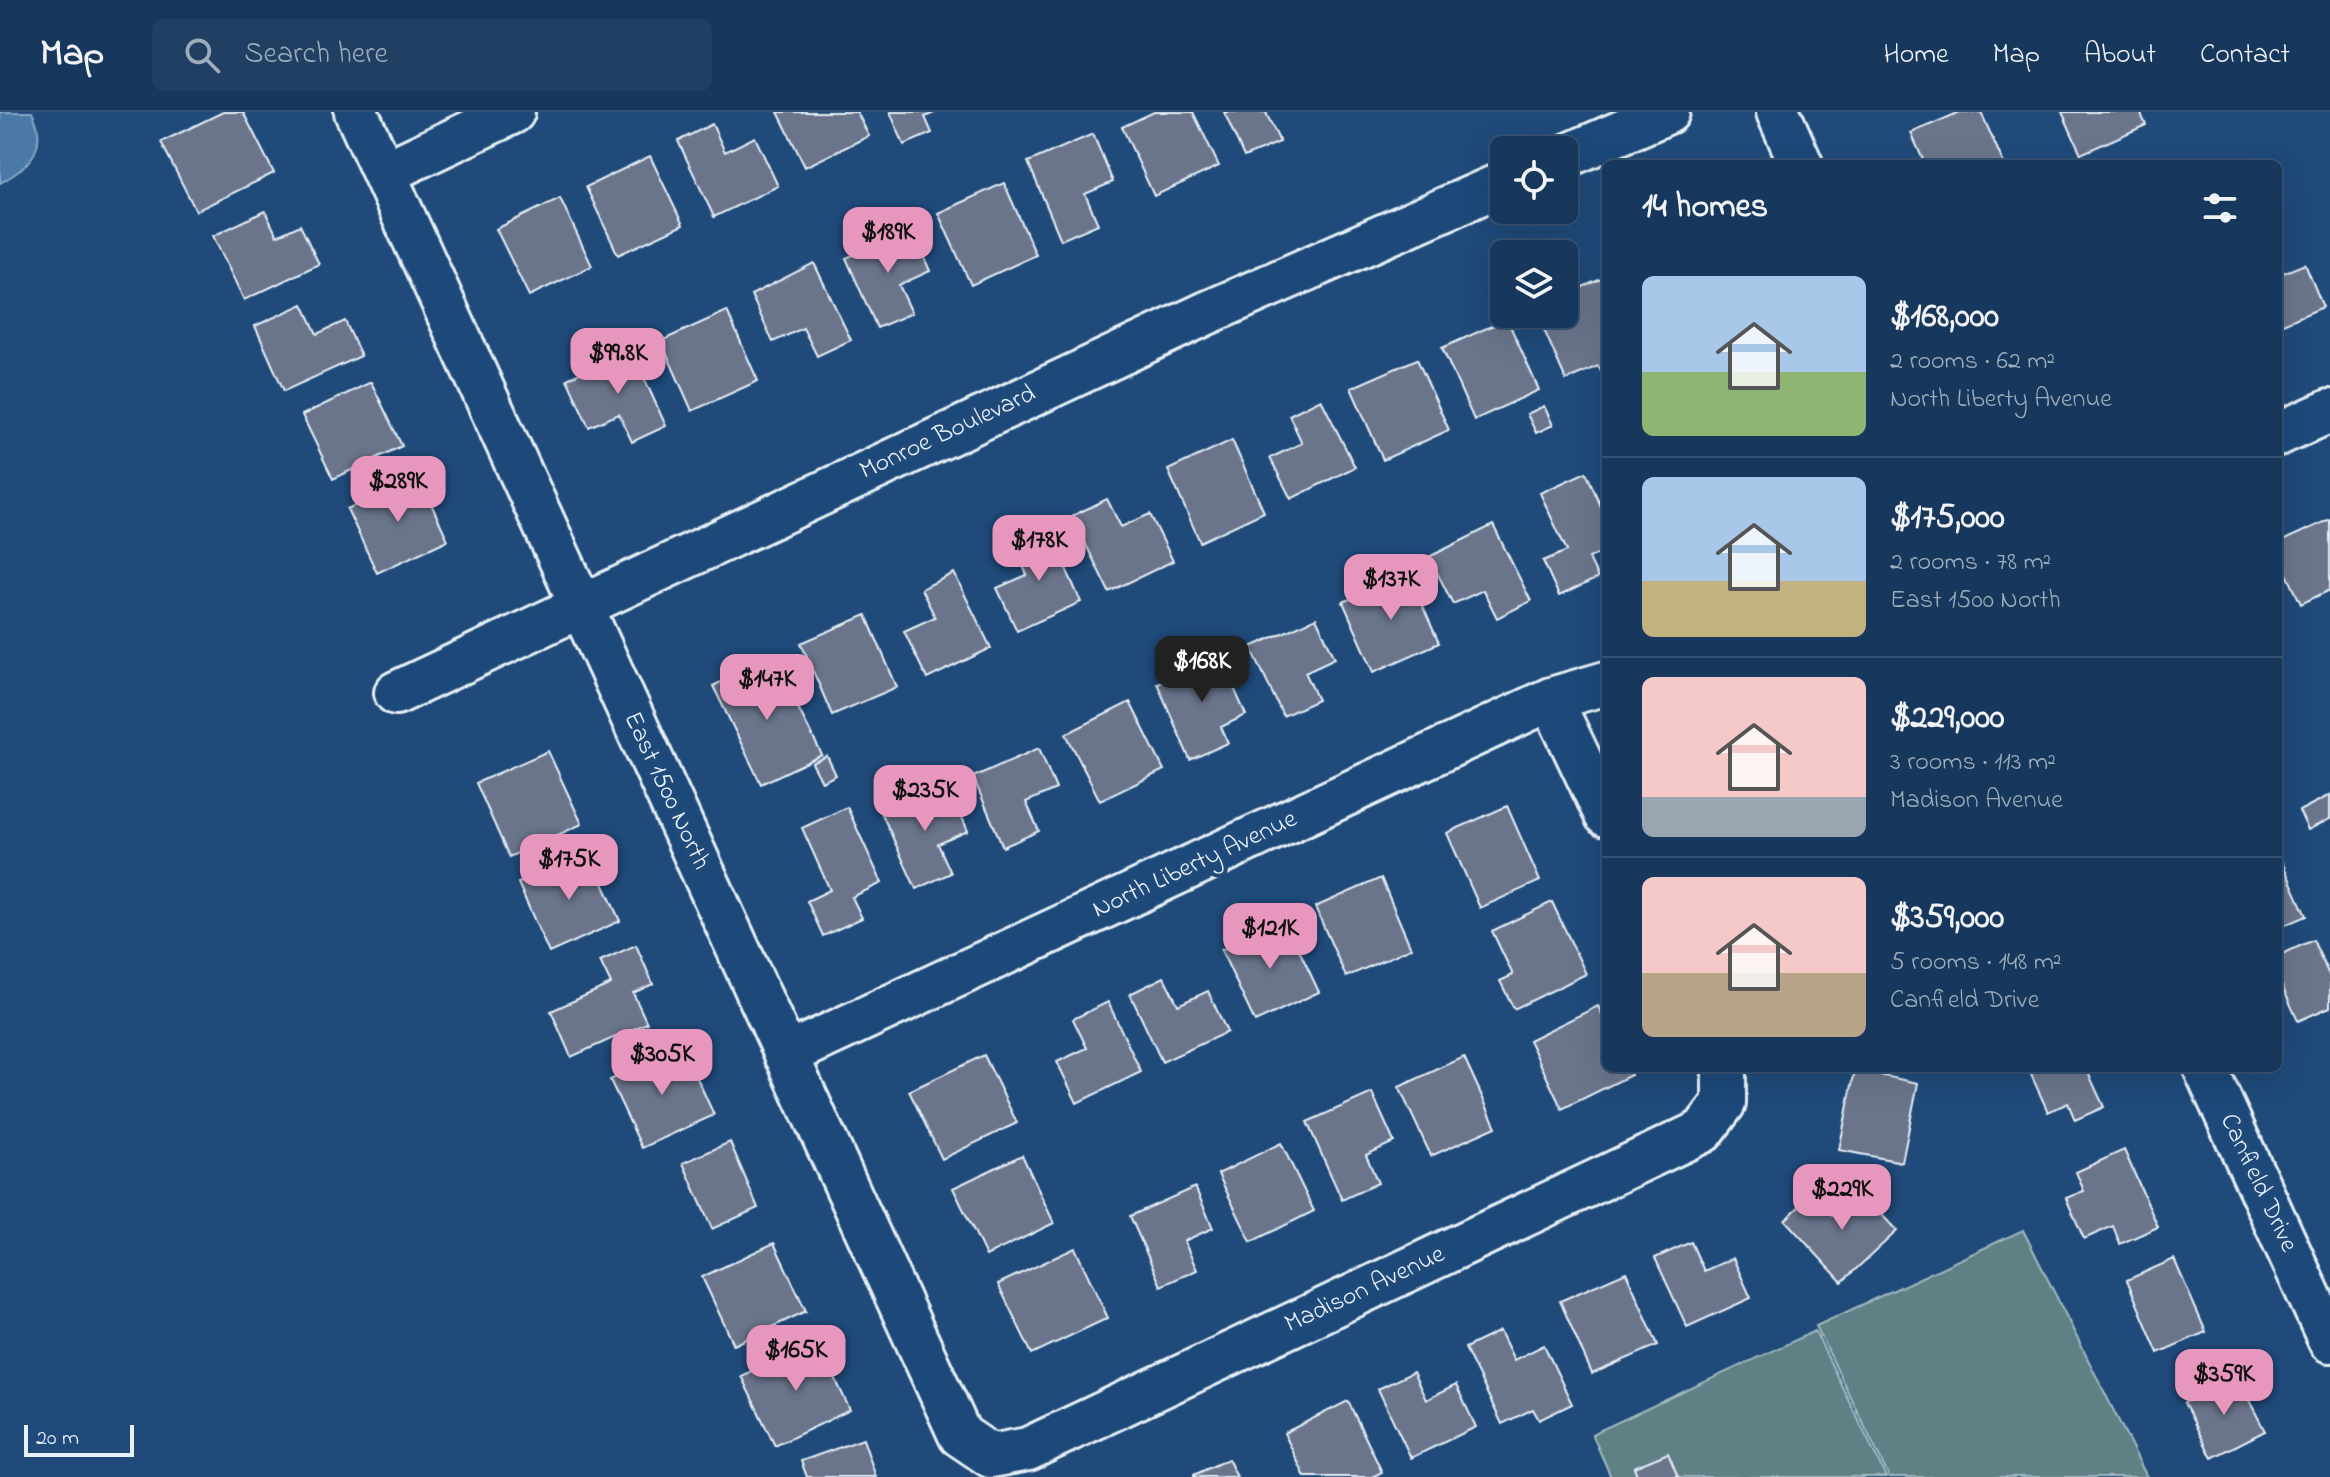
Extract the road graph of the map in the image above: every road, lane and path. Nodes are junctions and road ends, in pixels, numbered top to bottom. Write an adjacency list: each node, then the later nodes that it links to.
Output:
1 (356, 112): 7 (street, East 1500 North)
2 (513, 112): 7 (street)
3 (1668, 112): 5 (street)
4 (1778, 112): 6 (street)
5 (1578, 151)
6 (1799, 160)
7 (384, 173): 11 (street, East 1500 North)
8 (1490, 189): 11 (street, Monroe Boulevard)
9 (2330, 411): 10 (street)
10 (2282, 432)
11 (581, 605): 13 (street, Monroe Boulevard); 16 (street, East 1500 North)
12 (1602, 684): 14 (street, North Liberty Avenue)
13 (396, 693)
14 (1551, 699): 15 (street); 16 (street, North Liberty Avenue)
15 (1602, 807)
16 (786, 1055): 20 (street, East 1500 North)
17 (2207, 1072): 19 (street, Canfield Drive)
18 (1724, 1085): 20 (street, Madison Avenue)
19 (2330, 1341)
20 (991, 1456)

